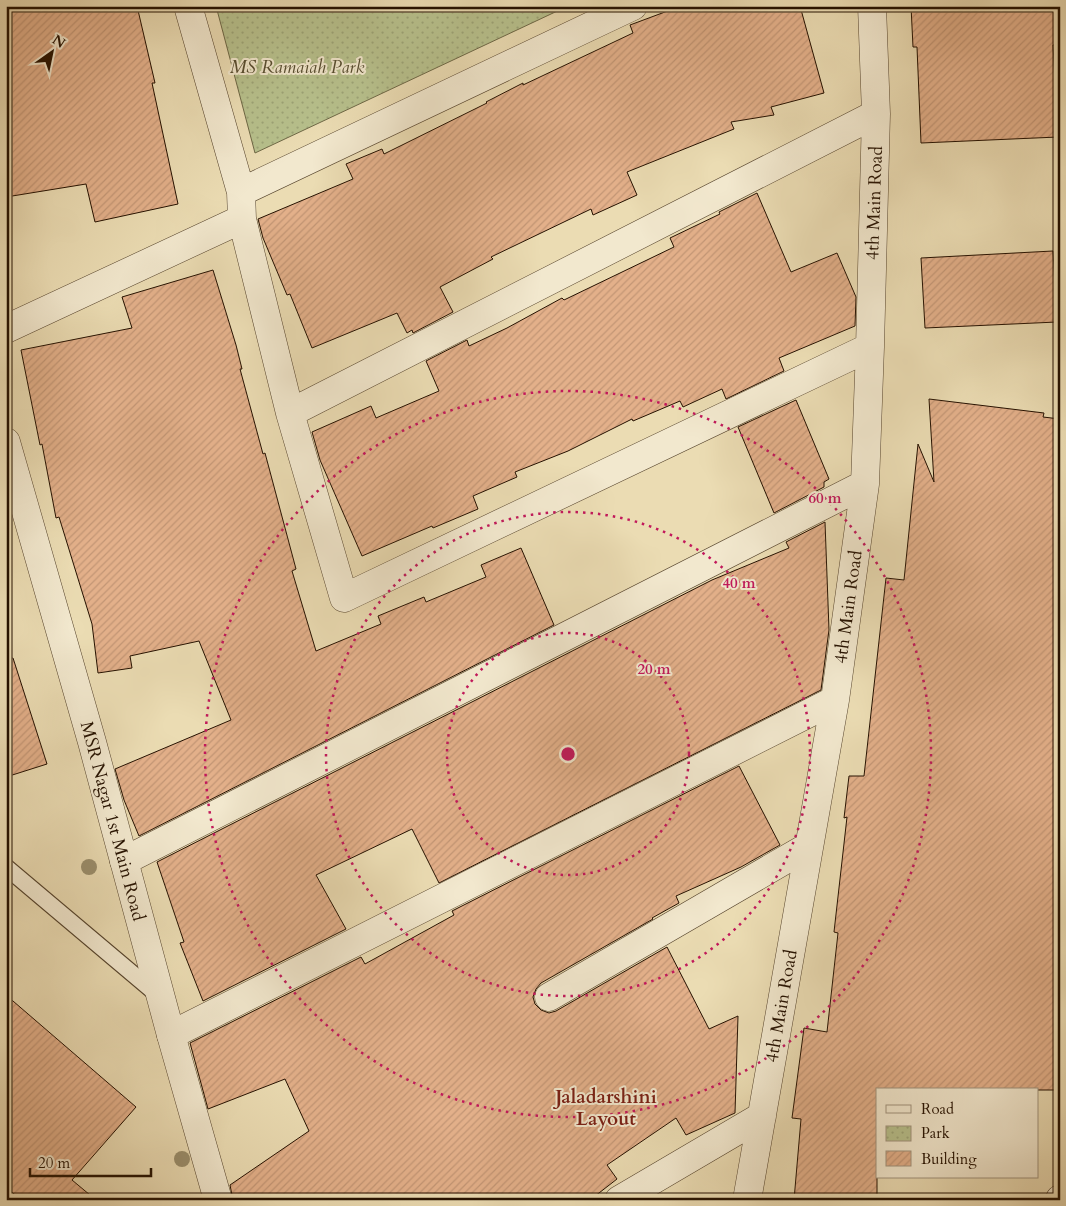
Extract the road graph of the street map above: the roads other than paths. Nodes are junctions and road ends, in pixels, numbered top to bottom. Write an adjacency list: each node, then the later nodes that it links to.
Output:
1 (188, 6): 5 (street)
2 (633, 6): 5 (street)
3 (872, 6): 4 (street, 4th Main Road)
4 (876, 114): 8 (street, 4th Main Road); 9 (street)
5 (241, 192): 6 (street)
6 (242, 219): 7 (street); 9 (street)
7 (6, 329)
8 (870, 346): 9 (street); 11 (street, 4th Main Road)
9 (290, 413)
10 (6, 442): 14 (street, MSR Nagar 1st Main Road)
11 (864, 484): 12 (street, 4th Main Road); 14 (street)
12 (835, 700): 13 (street, 4th Main Road); 18 (street)
13 (809, 846): 17 (street); 19 (street, 4th Main Road)
14 (124, 861): 16 (street, MSR Nagar 1st Main Road)
15 (6, 867): 16 (lane)
16 (161, 998): 18 (street, MSR Nagar 1st Main Road)
17 (549, 998)
18 (171, 1035): 20 (street, MSR Nagar 1st Main Road)
19 (762, 1116): 21 (street); 22 (street, 4th Main Road)
20 (218, 1200)
21 (619, 1200)
22 (747, 1200)

